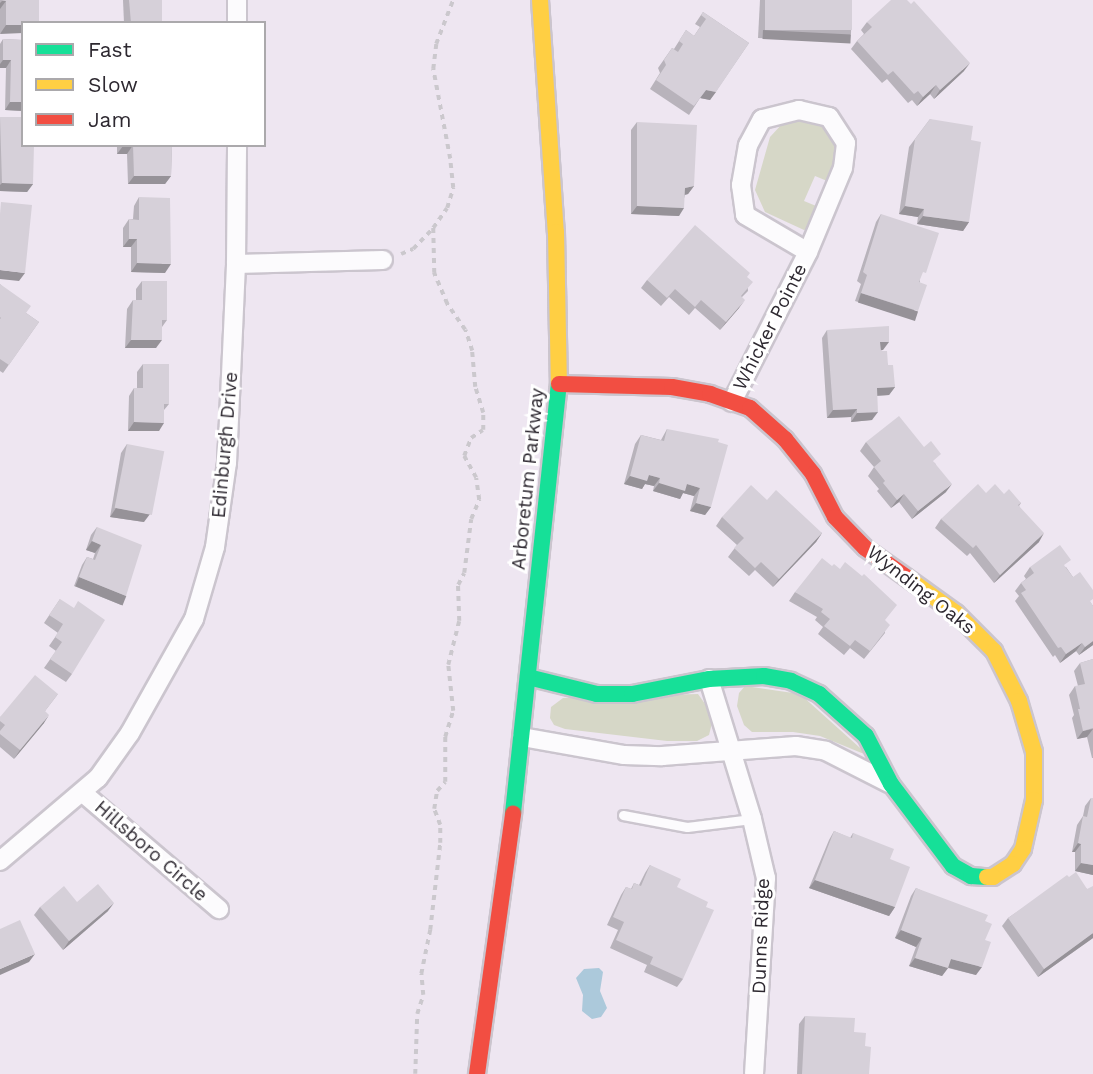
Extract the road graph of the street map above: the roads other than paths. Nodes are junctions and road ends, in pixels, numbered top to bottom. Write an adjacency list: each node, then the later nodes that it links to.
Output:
1 (237, 0): 3 (street)
2 (540, 0): 8 (street, Arboretum Parkway)
3 (237, 21)
4 (237, 147): 7 (street, Edinburgh Drive)
5 (808, 252): 5 (street, Whicker Pointe); 9 (street, Whicker Pointe)
6 (383, 260): 7 (street)
7 (236, 264): 15 (street, Edinburgh Drive)
8 (559, 384): 9 (street, Wynding Oaks); 10 (street, Arboretum Parkway)
9 (732, 402): 14 (street, Wynding Oaks)
10 (528, 677): 11 (street, Wynding Oaks); 12 (street, Arboretum Parkway)
11 (709, 679): 13 (street, Dunns Ridge); 14 (street, Wynding Oaks)
12 (522, 737): 13 (street, Wynding Oaks); 20 (street, Arboretum Parkway)
13 (729, 751): 14 (street, Wynding Oaks); 17 (street, Dunns Ridge)
14 (891, 784)
15 (83, 793): 18 (street, Edinburgh Drive); 19 (street, Hillsboro Circle)
16 (623, 815): 17 (lane)
17 (752, 819): 23 (street, Dunns Ridge)
18 (0, 861)
19 (219, 909)
20 (495, 960): 21 (street, Arboretum Parkway); 22 (street, Arboretum Parkway)
21 (477, 1074)
22 (489, 1074)
23 (754, 1074)

